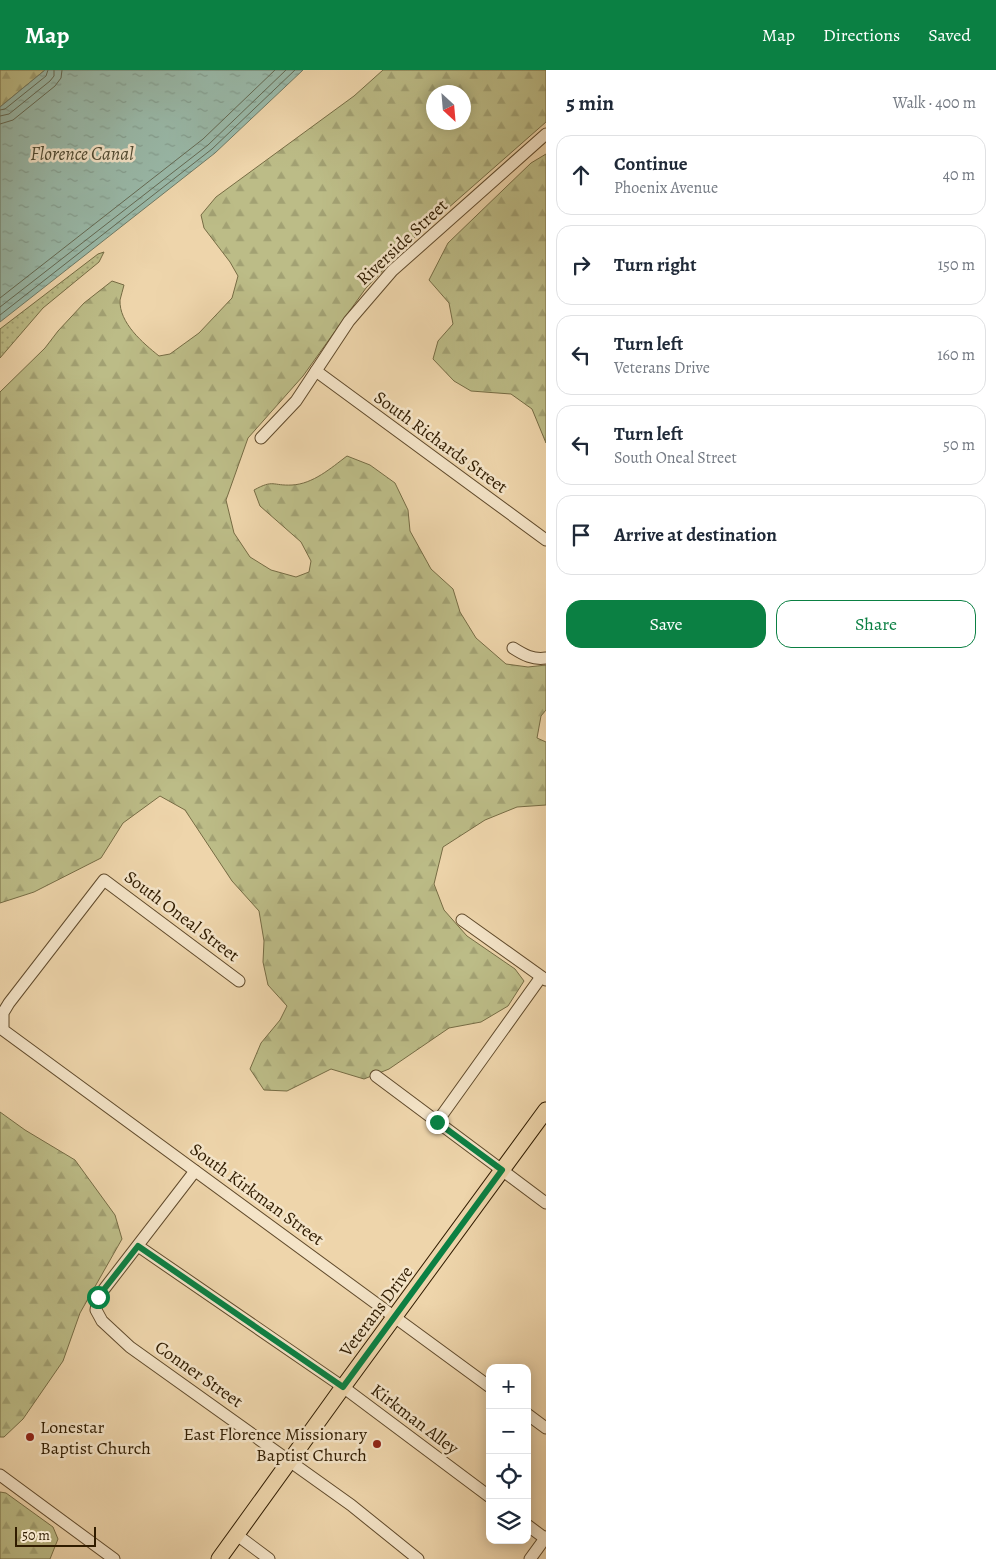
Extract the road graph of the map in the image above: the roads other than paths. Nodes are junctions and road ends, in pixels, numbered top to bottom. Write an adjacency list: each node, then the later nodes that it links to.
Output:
1 (546, 134): 2 (street, Riverside Street)
2 (316, 371): 3 (street, Riverside Street); 4 (street, South Richards Street)
3 (261, 438)
4 (546, 540)
5 (513, 648): 6 (street)
6 (546, 658)
7 (462, 920): 8 (street)
8 (544, 978): 13 (street)
9 (239, 981): 10 (street, South Oneal Street)
10 (3, 1030): 15 (street, South Kirkman Street)
11 (376, 1076): 13 (street)
12 (546, 1110): 14 (main road, Veterans Drive)
13 (437, 1122): 14 (street)
14 (502, 1170): 16 (street); 18 (main road, Veterans Drive)
15 (195, 1171): 17 (street); 18 (street, South Kirkman Street)
16 (546, 1203)
17 (138, 1246): 20 (street, Kirkman Alley); 23 (street, Conner Street)
18 (394, 1317): 19 (street, South Kirkman Street); 20 (main road, Veterans Drive)
19 (486, 1384)
20 (343, 1387): 23 (main road, Veterans Drive); 25 (street, Kirkman Alley)
21 (531, 1417): 22 (street)
22 (546, 1428)
23 (290, 1461): 27 (main road, Veterans Drive); 32 (street, Conner Street)
24 (0, 1475): 29 (street)
25 (486, 1494)
26 (531, 1528): 28 (street)
27 (237, 1535): 30 (main road, Veterans Drive); 31 (street)
28 (546, 1538): 33 (street)
29 (114, 1559)
30 (219, 1559)
31 (269, 1559)
32 (418, 1559)
33 (530, 1559)

